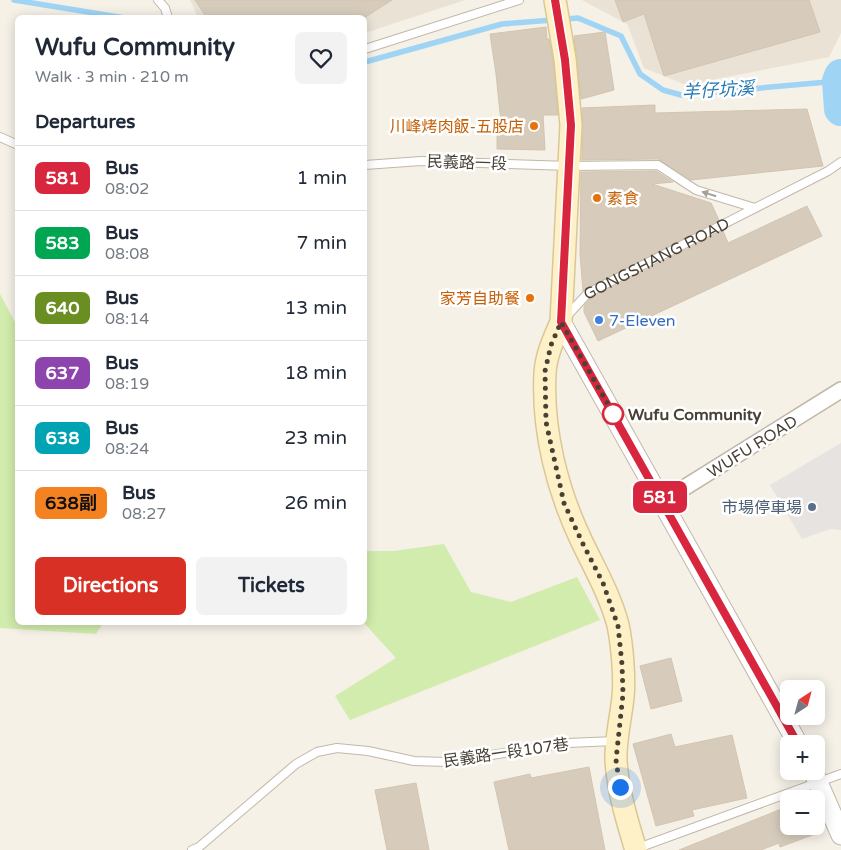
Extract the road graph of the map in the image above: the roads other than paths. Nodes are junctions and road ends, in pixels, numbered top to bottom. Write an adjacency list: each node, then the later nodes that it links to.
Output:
1 (158, 0): 4 (lane)
2 (519, 0): 5 (lane)
3 (555, 0): 10 (main road)
4 (167, 15)
5 (367, 48)
6 (0, 137): 7 (lane)
7 (15, 144)
8 (839, 164): 11 (lane, GONGSHANG ROAD)
9 (367, 165): 10 (lane, 民義路一段)
10 (570, 166): 11 (lane, 民義路一段, one-way to 10); 12 (main road)
11 (756, 208): 12 (lane, GONGSHANG ROAD)
12 (561, 322): 14 (street); 16 (main road)
13 (841, 390): 14 (street, WUFU ROAD)
14 (663, 502): 15 (street)
15 (793, 735)
16 (617, 741): 22 (lane, 民義路一段107巷); 23 (main road)
17 (841, 774): 18 (lane)
18 (825, 776)
19 (809, 780): 23 (lane)
20 (817, 780): 21 (street)
21 (841, 835)
22 (192, 850)
23 (636, 850)

